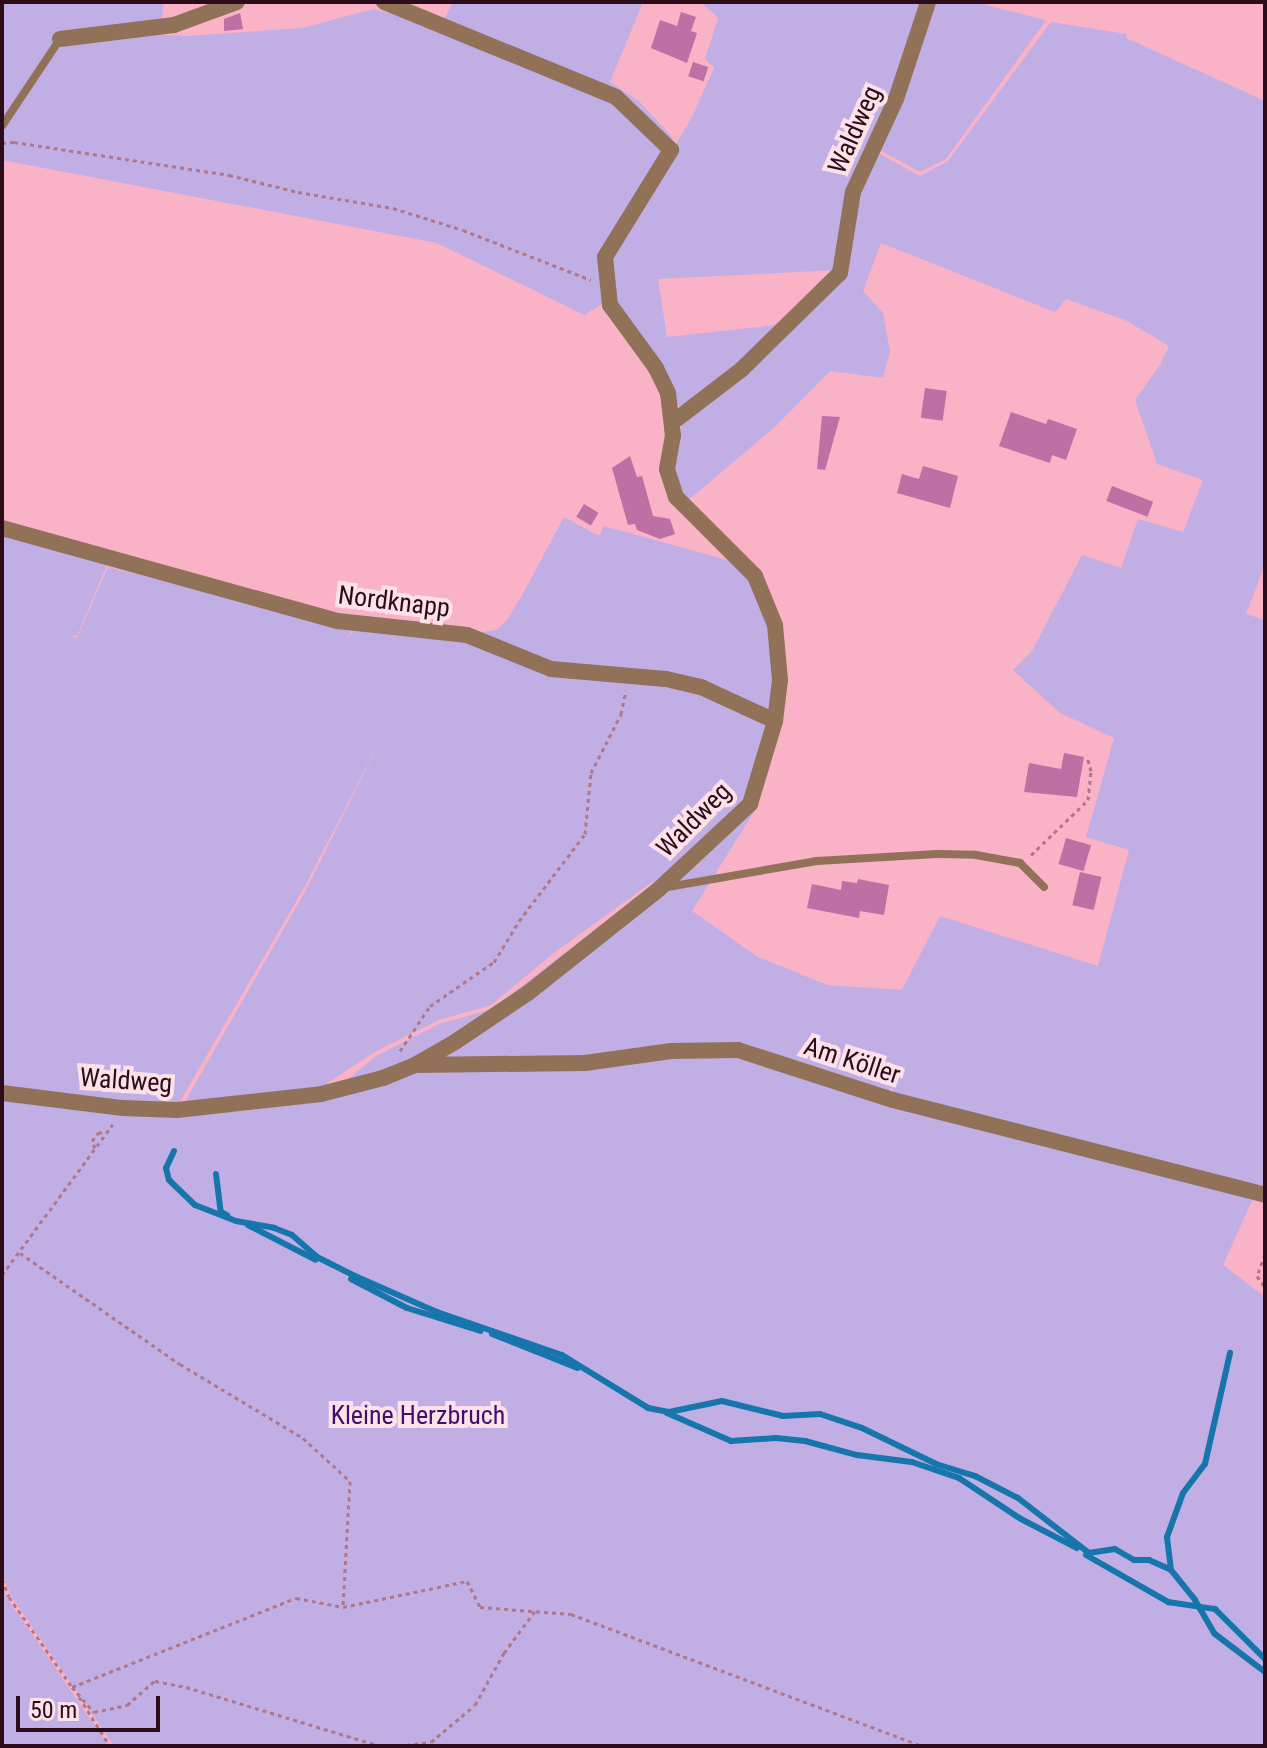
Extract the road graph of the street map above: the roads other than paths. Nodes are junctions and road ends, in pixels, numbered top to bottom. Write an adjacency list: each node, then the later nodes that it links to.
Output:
1 (237, 2): 4 (street)
2 (384, 2): 6 (street)
3 (928, 2): 6 (street, Waldweg)
4 (60, 39): 5 (lane)
5 (2, 126)
6 (673, 422): 8 (street, Waldweg)
7 (2, 528): 8 (street, Nordknapp)
8 (775, 721): 10 (street, Waldweg)
9 (1044, 887): 10 (lane)
10 (659, 889): 11 (street, Waldweg)
11 (415, 1065): 12 (street, Waldweg); 13 (street, Am Köller)
12 (2, 1093)
13 (1265, 1195)

